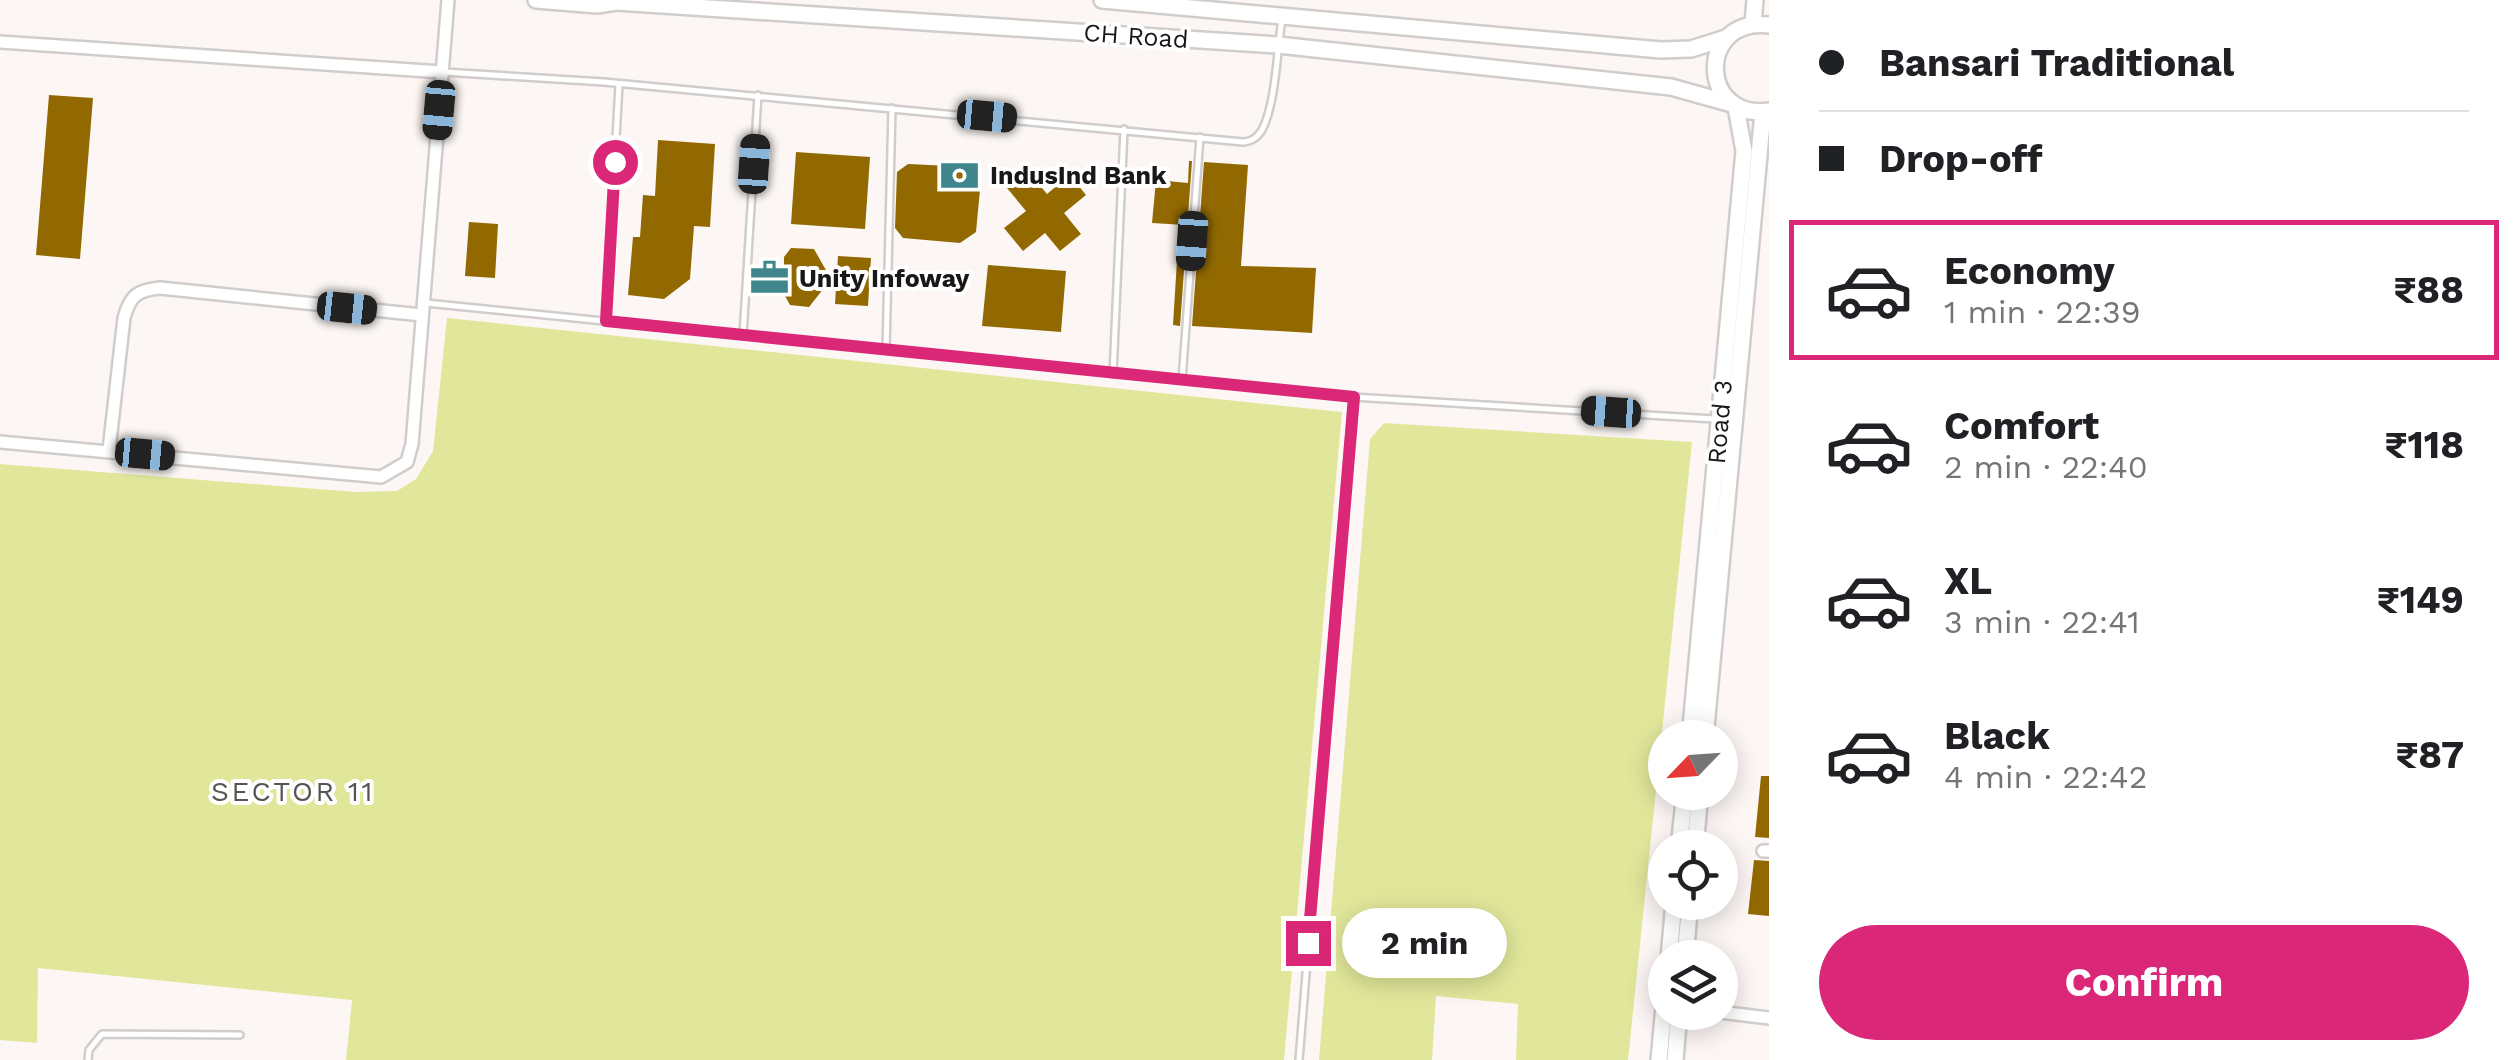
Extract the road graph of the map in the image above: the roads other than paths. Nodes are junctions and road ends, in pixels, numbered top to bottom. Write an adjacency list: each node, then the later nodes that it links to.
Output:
1 (448, 0): 12 (street)
2 (536, 0): 6 (street, CH Road)
3 (1102, 0): 7 (street, CH Road)
4 (1756, 0): 8 (street)
5 (616, 1): 6 (street, CH Road); 11 (street, CH Road)
6 (597, 3)
7 (1282, 16): 9 (street, CH Road); 11 (lane)
8 (1761, 25): 9 (street, CH Road)
9 (1726, 38): 15 (street)
10 (0, 42): 12 (street)
11 (1278, 45): 15 (street, CH Road); 19 (lane)
12 (442, 72): 13 (lane); 20 (street)
13 (620, 83): 14 (lane); 21 (lane)
14 (758, 96): 16 (lane); 22 (lane)
15 (1734, 105): 17 (street, CH Road); 27 (street, Road 3)
16 (892, 108): 18 (lane); 23 (lane)
17 (1766, 112): 31 (street, Road 3)
18 (1124, 128): 19 (lane); 24 (lane)
19 (1200, 137): 25 (lane)
20 (423, 309): 21 (lane); 29 (street); 29 (street)
21 (606, 321): 22 (lane)
22 (743, 335): 23 (lane)
23 (886, 350): 24 (lane)
24 (1112, 374): 25 (lane)
25 (1182, 380): 26 (lane)
26 (1354, 397): 27 (lane); 38 (lane)
27 (1721, 419): 30 (street, Road 3)
28 (0, 442): 29 (street)
29 (109, 450)
30 (1692, 720)
31 (1708, 720)
32 (1738, 1014): 33 (street)
33 (1769, 1018)
34 (1662, 1030): 39 (street)
35 (1678, 1030): 40 (street)
36 (240, 1035): 37 (lane)
37 (88, 1060)
38 (1299, 1060)
39 (1659, 1060)
40 (1675, 1060)

